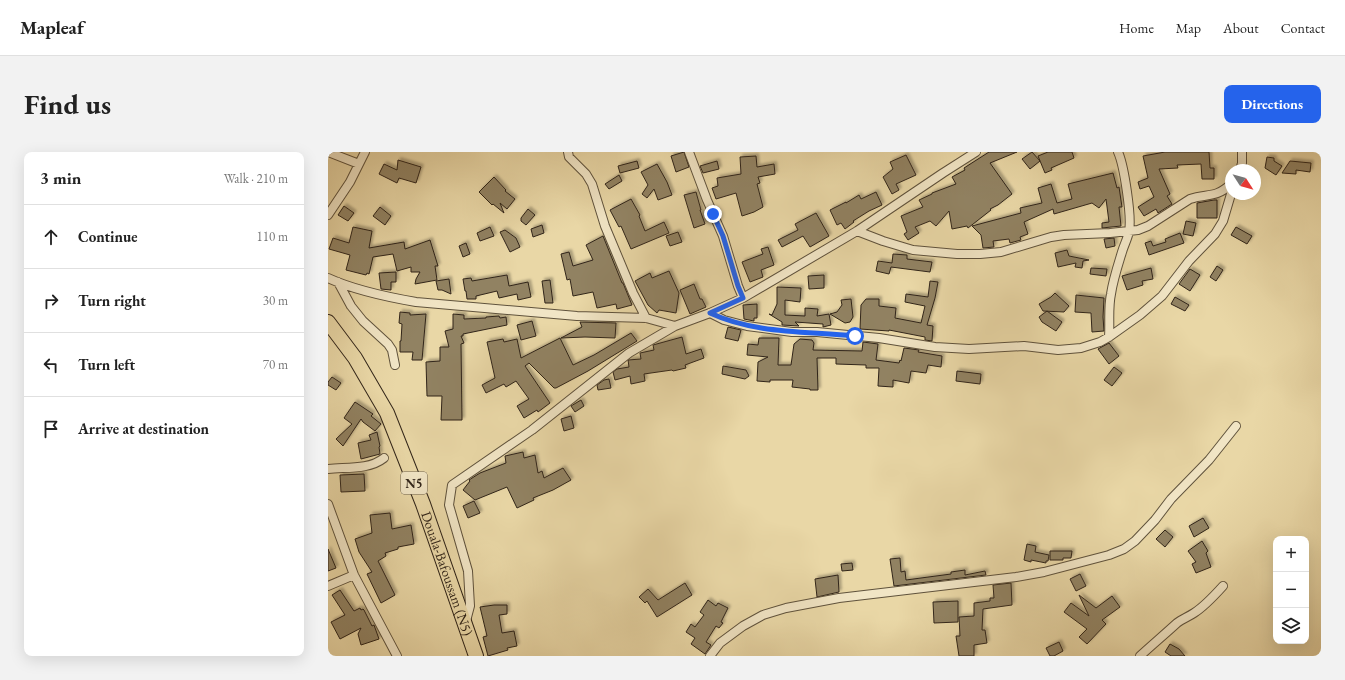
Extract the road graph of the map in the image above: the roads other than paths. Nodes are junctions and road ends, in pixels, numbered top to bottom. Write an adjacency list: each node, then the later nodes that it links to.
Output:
1 (328, 152): 8 (street)
2 (365, 152): 8 (street)
3 (568, 152): 19 (street)
4 (689, 152): 17 (street)
5 (976, 152): 14 (street)
6 (1118, 152): 13 (street)
7 (1242, 152): 9 (street)
8 (358, 164): 12 (street)
9 (1242, 164)
10 (1225, 189): 13 (street)
11 (1229, 200): 22 (street)
12 (328, 215)
13 (1129, 230): 14 (street); 22 (street)
14 (857, 231): 17 (street)
15 (328, 278): 16 (street)
16 (338, 282): 19 (street); 23 (street)
17 (743, 298): 18 (street)
18 (710, 313): 21 (street); 22 (street)
19 (646, 318): 21 (street)
20 (328, 322): 31 (highway, Douala-Bafoussam (N5) / N5)
21 (676, 326): 31 (street)
22 (1109, 337)
23 (395, 365)
24 (1236, 426): 34 (street)
25 (384, 458): 26 (street)
26 (328, 468)
27 (328, 504): 28 (street)
28 (354, 574): 29 (street); 32 (street)
29 (328, 586)
30 (1224, 586): 35 (street)
31 (465, 622): 33 (highway, Douala-Bafoussam (N5) / N5)
32 (397, 656)
33 (476, 656)
34 (710, 656)
35 (1140, 656)

